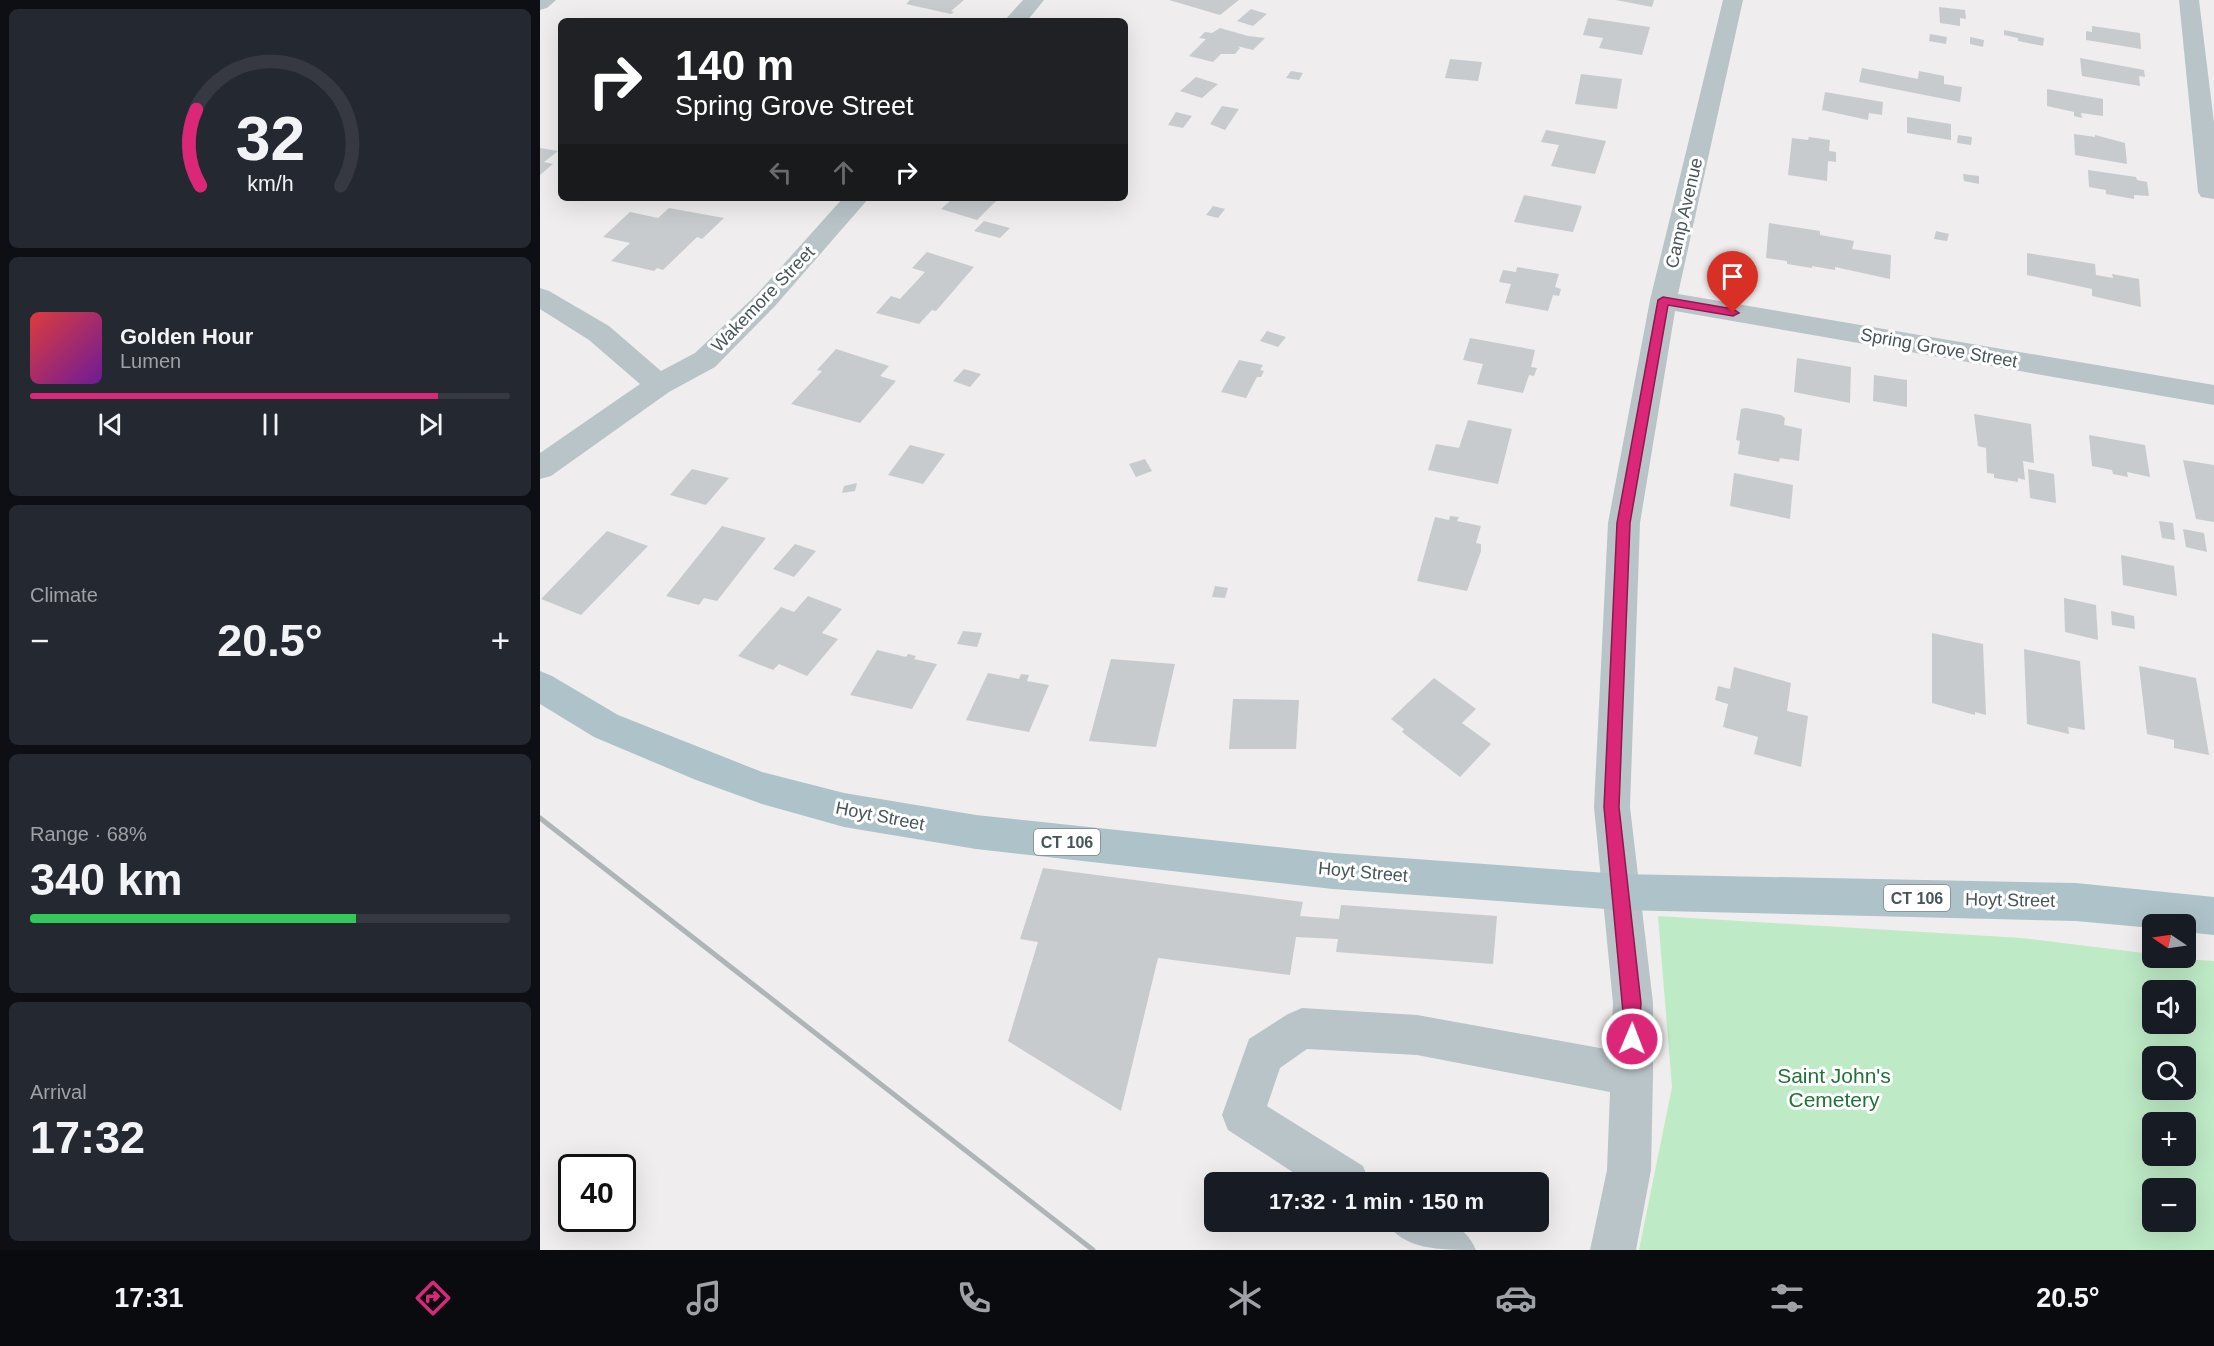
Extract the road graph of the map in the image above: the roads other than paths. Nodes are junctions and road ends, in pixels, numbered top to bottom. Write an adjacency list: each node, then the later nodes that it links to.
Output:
1 (546, 0): 5 (street)
2 (1034, 0): 6 (street)
3 (1733, 0): 10 (street, Camp Avenue)
4 (2189, 0): 7 (street)
5 (540, 4)
6 (1019, 18)
7 (2210, 192)
8 (854, 201): 11 (street, Wakemore Street)
9 (540, 297): 11 (street)
10 (1663, 300): 12 (street, Spring Grove Street); 15 (street, Camp Avenue)
11 (659, 385): 13 (street, Wakemore Street)
12 (2214, 395)
13 (540, 468)
14 (540, 686): 15 (main road, Hoyt Street / CT 106)
15 (1620, 892): 16 (main road, Hoyt Street / CT 106); 17 (street, Camp Avenue)
16 (2214, 916)
17 (1632, 1075): 18 (street); 21 (street, Camp Avenue)
18 (1331, 1172)
19 (1425, 1232): 20 (street)
20 (1453, 1250)
21 (1613, 1250)

